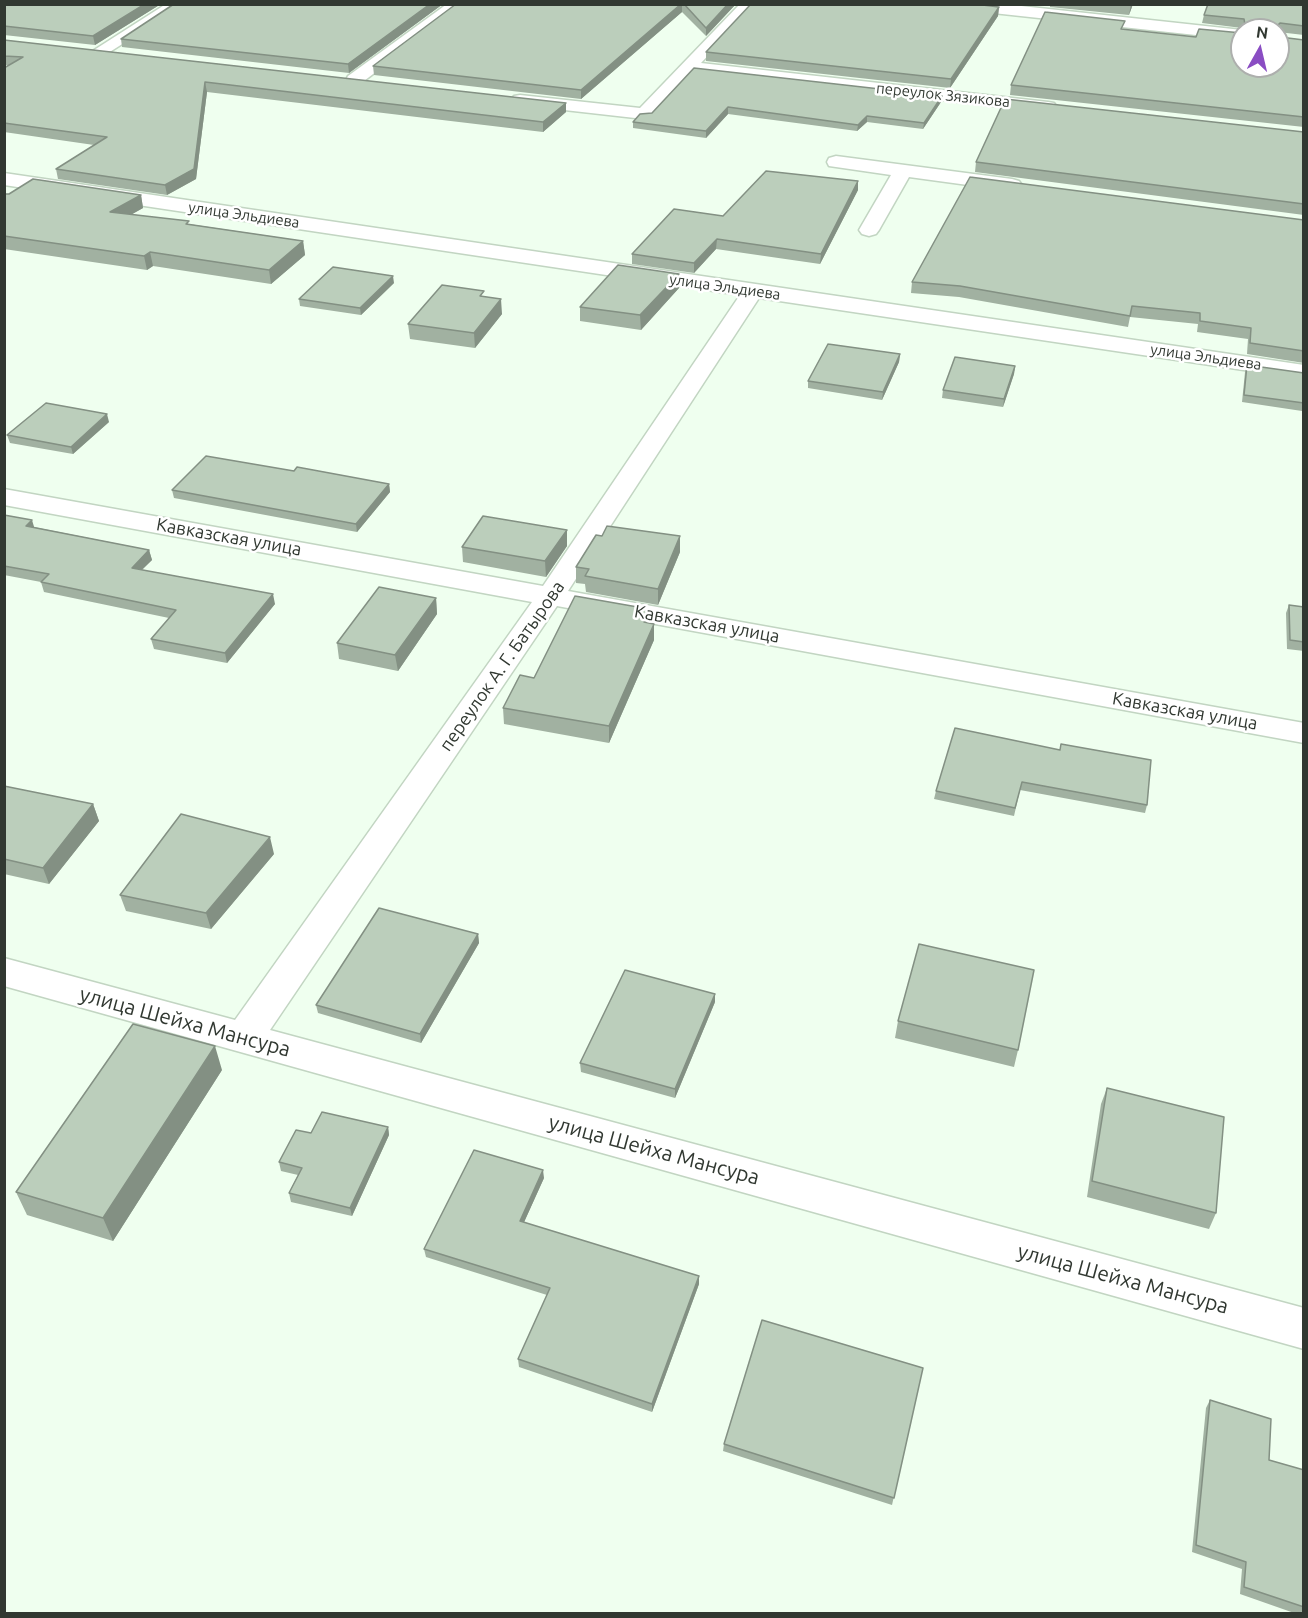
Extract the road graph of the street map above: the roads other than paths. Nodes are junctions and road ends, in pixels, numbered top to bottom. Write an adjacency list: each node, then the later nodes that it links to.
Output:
1 (178, 4): 6 (street)
2 (458, 4): 8 (street)
3 (749, 4): 7 (street)
4 (956, 4): 5 (street)
5 (1230, 34)
6 (122, 55)
7 (689, 67): 9 (street); 10 (street, переулок Зязикова)
8 (377, 83)
9 (505, 98)
10 (1067, 109)
11 (836, 162): 12 (street)
12 (903, 171): 14 (street); 15 (street)
13 (4, 179): 16 (street, улица Эльдиева)
14 (1033, 188)
15 (869, 230)
16 (753, 291): 17 (street, улица Эльдиева); 19 (street, переулок А. Г. Батырова)
17 (1304, 372)
18 (4, 497): 19 (street, Кавказская улица)
19 (551, 595): 20 (street, Кавказская улица); 22 (street, переулок А. Г. Батырова)
20 (1304, 733)
21 (4, 972): 22 (street, улица Шейха Мансура)
22 (244, 1037): 23 (street, улица Шейха Мансура)
23 (1304, 1329)

